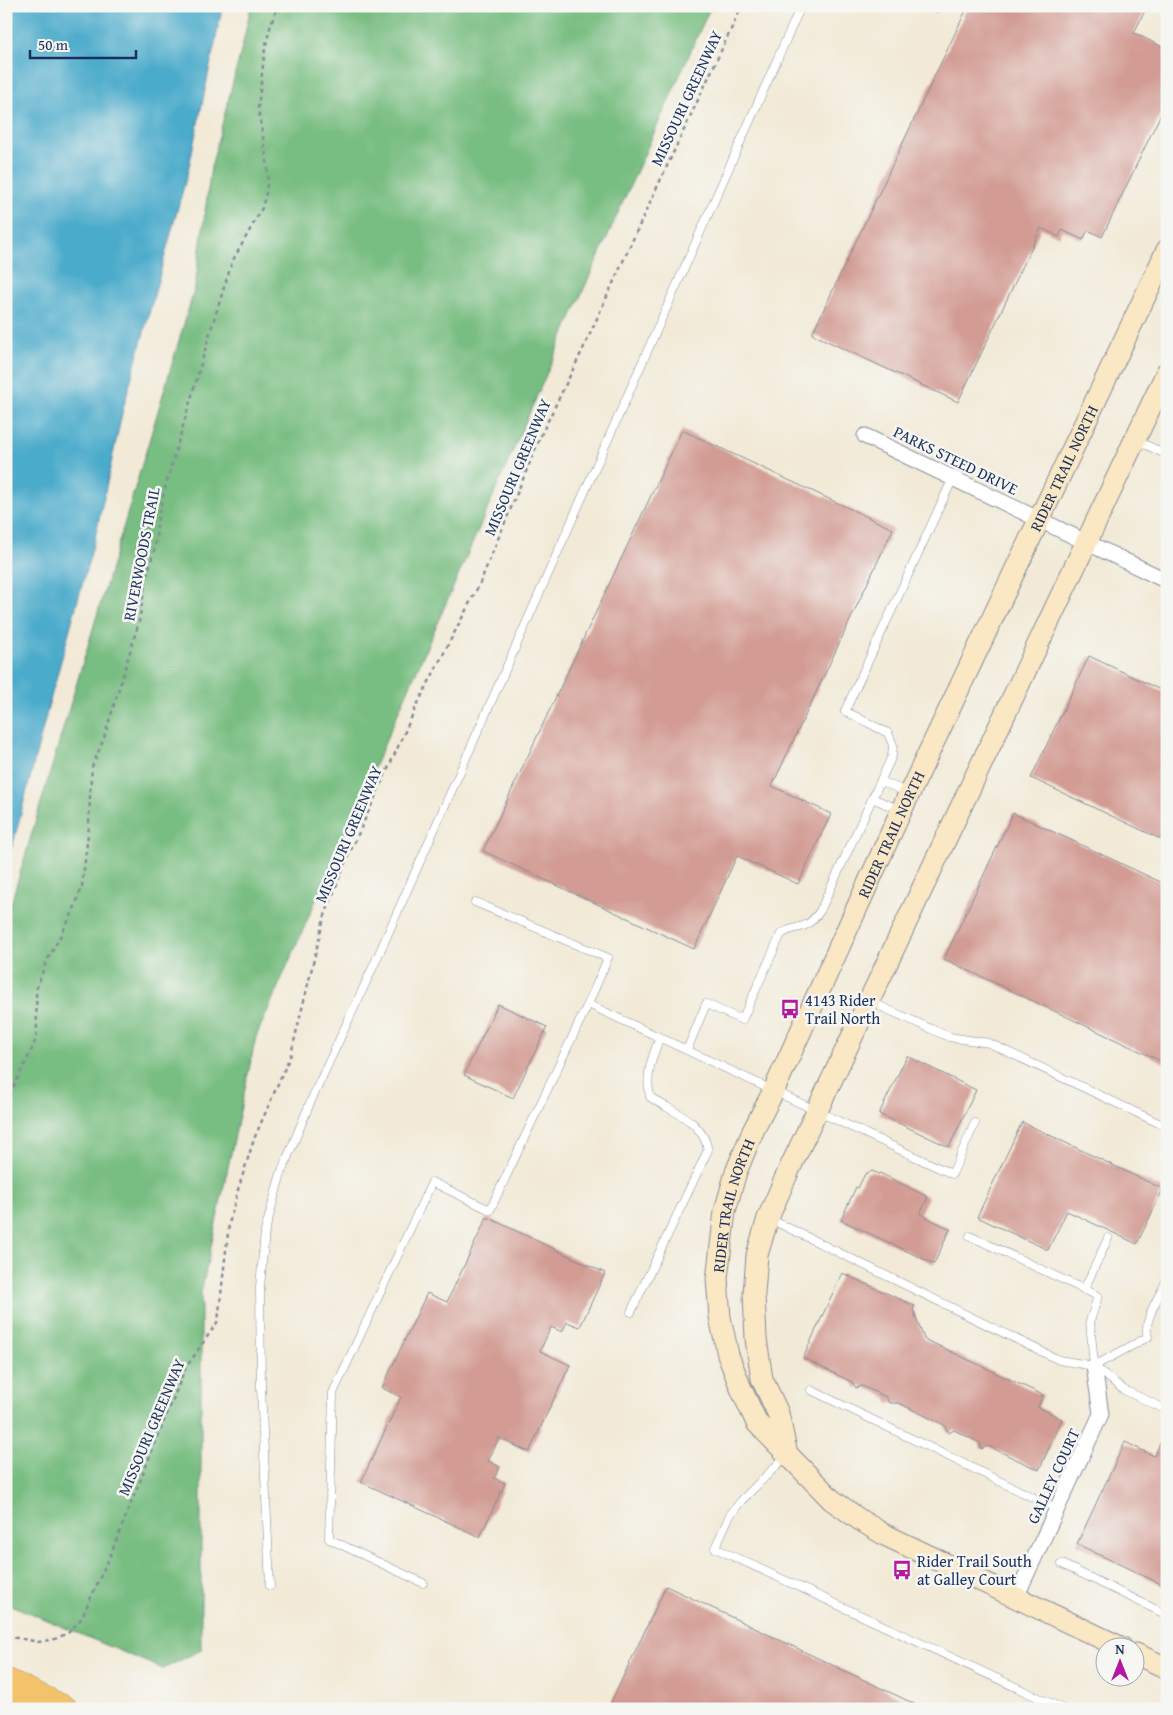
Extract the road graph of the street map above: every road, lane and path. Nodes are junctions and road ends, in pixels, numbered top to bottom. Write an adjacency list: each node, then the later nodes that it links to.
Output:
1 (278, 6): 22 (path, RIVERWOODS TRAIL)
2 (742, 6): 43 (path, MISSOURI GREENWAY)
3 (802, 6): 40 (lane)
4 (1167, 250): 10 (street, RIDER TRAIL NORTH)
5 (1167, 372): 7 (street, RIDER TRAIL NORTH)
6 (866, 436): 9 (street, PARKS STEED DRIVE)
7 (1135, 439): 8 (lane); 11 (street, RIDER TRAIL NORTH)
8 (1167, 455)
9 (953, 478): 10 (street, PARKS STEED DRIVE); 13 (lane)
10 (1039, 520): 11 (street, PARKS STEED DRIVE); 15 (street, RIDER TRAIL NORTH)
11 (1086, 543): 12 (street, PARKS STEED DRIVE); 17 (street, RIDER TRAIL NORTH)
12 (1167, 581)
13 (881, 781): 14 (lane); 15 (lane)
14 (872, 798): 15 (lane); 20 (lane)
15 (905, 802): 21 (street, RIDER TRAIL NORTH)
16 (475, 902): 18 (lane)
17 (869, 1002): 23 (street, RIDER TRAIL NORTH); 25 (lane)
18 (588, 1004): 19 (lane); 39 (lane)
19 (660, 1038): 20 (lane); 31 (lane)
20 (686, 1050): 21 (lane)
21 (774, 1090): 23 (lane); 35 (street, RIDER TRAIL NORTH)
22 (6, 1102)
23 (817, 1111): 24 (lane); 26 (street, RIDER TRAIL NORTH)
24 (976, 1123)
25 (1167, 1127)
26 (768, 1218): 32 (lane); 35 (street, RIDER TRAIL NORTH)
27 (970, 1236): 30 (lane)
28 (1108, 1238): 30 (lane)
29 (1167, 1280): 32 (lane)
30 (1084, 1290): 32 (lane)
31 (630, 1312)
32 (1094, 1366): 34 (lane); 37 (street, GALLEY COURT)
33 (811, 1390): 37 (lane)
34 (1167, 1410)
35 (774, 1429): 36 (street)
36 (788, 1454): 41 (street); 49 (lane)
37 (1056, 1509): 41 (street, GALLEY COURT)
38 (1062, 1564): 42 (lane)
39 (423, 1583)
40 (270, 1586)
41 (1016, 1597): 44 (street)
42 (1167, 1615)
43 (6, 1636)
44 (1101, 1638)
45 (1146, 1659): 46 (street)
46 (1167, 1668)
47 (6, 1682): 48 (highway)
48 (63, 1709)
49 (1063, 1709)

